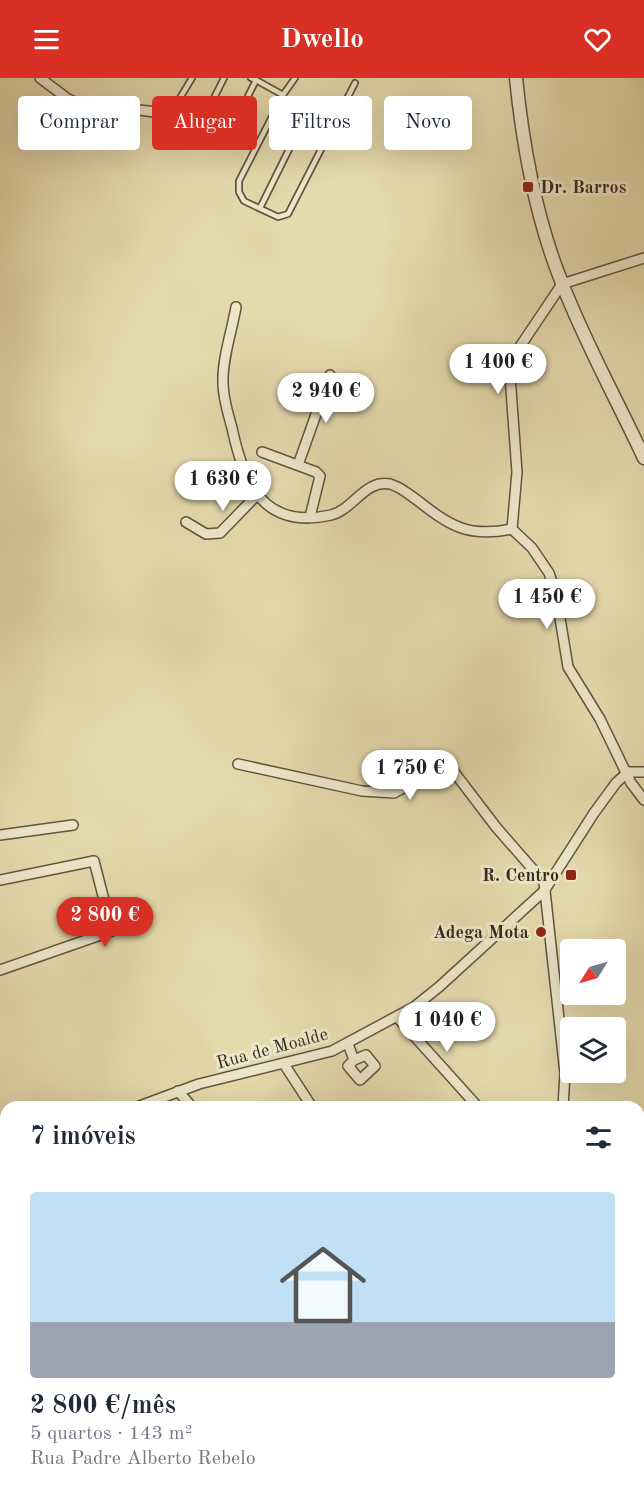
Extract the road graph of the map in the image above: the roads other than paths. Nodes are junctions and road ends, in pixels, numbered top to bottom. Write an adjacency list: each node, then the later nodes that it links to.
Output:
1 (40, 78): 12 (street)
2 (192, 78): 9 (lane)
3 (224, 78): 10 (lane)
4 (296, 78): 8 (lane)
5 (516, 78): 16 (street)
6 (253, 79): 8 (lane); 11 (lane)
7 (355, 83): 14 (lane)
8 (283, 95): 14 (lane)
9 (182, 96)
10 (215, 96)
11 (246, 96)
12 (152, 112)
13 (289, 150): 14 (lane)
14 (260, 208)
15 (644, 258): 16 (street)
16 (562, 284): 20 (street); 25 (street)
17 (236, 307): 22 (street)
18 (330, 375): 21 (street)
19 (262, 452): 21 (street)
20 (644, 458)
21 (298, 465): 23 (street)
22 (257, 495): 23 (street); 24 (street)
23 (310, 517): 25 (street)
24 (186, 522)
25 (512, 529): 27 (street)
26 (238, 764): 33 (street)
27 (628, 772): 28 (street); 29 (street); 33 (street, Rua de Moalde)
28 (644, 772)
29 (644, 800)
30 (73, 825): 31 (street)
31 (0, 835)
32 (0, 880): 34 (street)
33 (544, 891): 35 (street, Rua de Moalde); 44 (street)
34 (0, 970)
35 (397, 1017): 36 (street, Rua de Moalde); 43 (street)
36 (348, 1044): 37 (street); 38 (street, Rua de Moalde)
37 (354, 1060)
38 (284, 1065): 39 (street, Rua de Moalde); 42 (street)
39 (178, 1091): 40 (street, Rua de Moalde); 41 (street)
40 (152, 1101)
41 (187, 1101)
42 (308, 1101)
43 (472, 1101)
44 (563, 1101)

